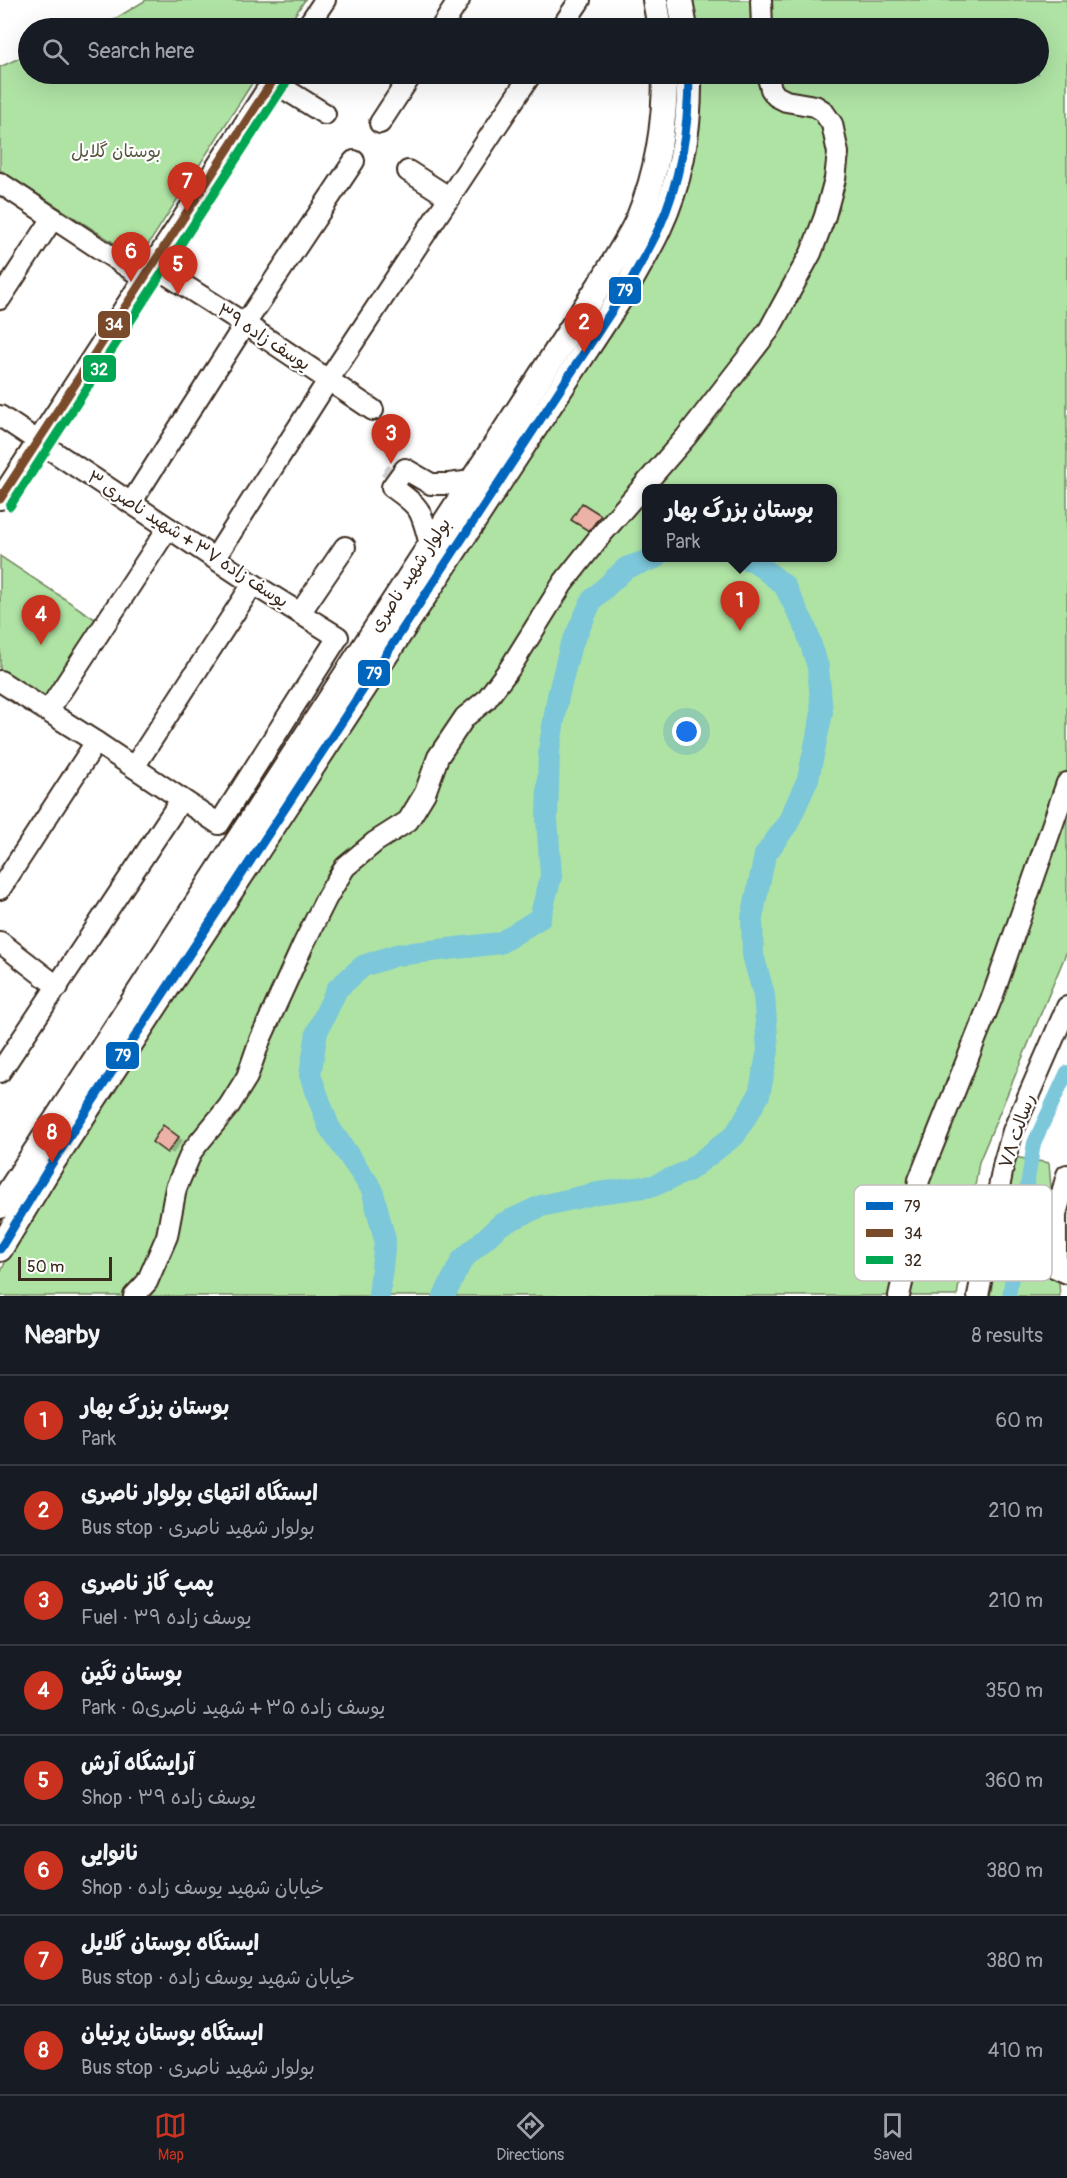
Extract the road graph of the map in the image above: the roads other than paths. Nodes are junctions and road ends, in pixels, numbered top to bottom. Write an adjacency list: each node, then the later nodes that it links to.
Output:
1 (325, 0): 7 (street)
2 (459, 0): 8 (street)
3 (580, 0): 9 (street)
4 (655, 0): 10 (main road)
5 (680, 0): 11 (main road)
6 (760, 0): 12 (street)
7 (313, 18)
8 (447, 18)
9 (568, 18)
10 (658, 18)
11 (683, 18)
12 (761, 18)
13 (270, 84): 27 (street)
14 (284, 84): 20 (street)
15 (405, 84): 21 (street)
16 (524, 84): 25 (street)
17 (665, 84): 34 (main road, بولوار شهید ناصری)
18 (689, 84): 46 (main road, بولوار شهید ناصری)
19 (770, 84): 35 (street)
20 (325, 114)
21 (380, 123)
22 (354, 161): 29 (street)
23 (408, 171): 25 (street)
24 (0, 183): 26 (street, یوسف زاده ۳۹)
25 (450, 198): 30 (street)
26 (52, 218): 27 (street, یوسف زاده ۳۹); 28 (street)
27 (148, 272): 29 (street, یوسف زاده ۳۹); 33 (street)
28 (0, 299)
29 (245, 324): 30 (street, یوسف زاده ۳۹); 38 (street)
30 (329, 379): 31 (street, یوسف زاده ۳۹); 42 (street)
31 (374, 410)
32 (0, 416): 33 (street, یوسف زاده ۳۷ + شهید ناصری ۳)
33 (38, 440): 37 (street); 38 (street, یوسف زاده ۳۷ + شهید ناصری ۳)
34 (472, 482): 40 (main road, بولوار شهید ناصری); 40 (street)
35 (645, 484)
36 (642, 488): 68 (street)
37 (0, 500)
38 (131, 503): 39 (street, یوسف زاده ۳۷ + شهید ناصری ۳)
39 (168, 528): 42 (street, یوسف زاده ۳۷ + شهید ناصری ۳); 48 (street)
40 (430, 545): 45 (main road, بولوار شهید ناصری)
41 (345, 547): 44 (street)
42 (214, 558): 43 (street, یوسف زاده ۳۷ + شهید ناصری ۳)
43 (254, 584): 44 (street, یوسف زاده ۳۷ + شهید ناصری ۳); 50 (street)
44 (300, 613): 52 (street, یوسف زاده ۳۷ + شهید ناصری ۳)
45 (345, 674): 46 (main road); 61 (main road, بولوار شهید ناصری)
46 (366, 687): 63 (main road, بولوار شهید ناصری)
47 (3, 689): 48 (street)
48 (48, 711): 49 (street)
49 (96, 742): 50 (street); 53 (street)
50 (134, 767): 52 (street)
51 (1067, 783): 59 (street)
52 (181, 800): 55 (street)
53 (0, 890)
54 (0, 942): 55 (street)
55 (58, 987): 57 (street)
56 (1067, 1007): 60 (street, رسالت ۷۸)
57 (0, 1072)
58 (1067, 1175): 62 (street)
59 (918, 1185)
60 (1000, 1185)
61 (0, 1206)
62 (1061, 1215): 65 (street)
63 (6, 1224): 64 (main road, بولوار شهید ناصری)
64 (0, 1249)
65 (1061, 1270)
66 (902, 1281): 69 (street)
67 (981, 1281): 70 (street, رسالت ۷۸)
68 (134, 1296)
69 (899, 1296)
70 (978, 1296)

